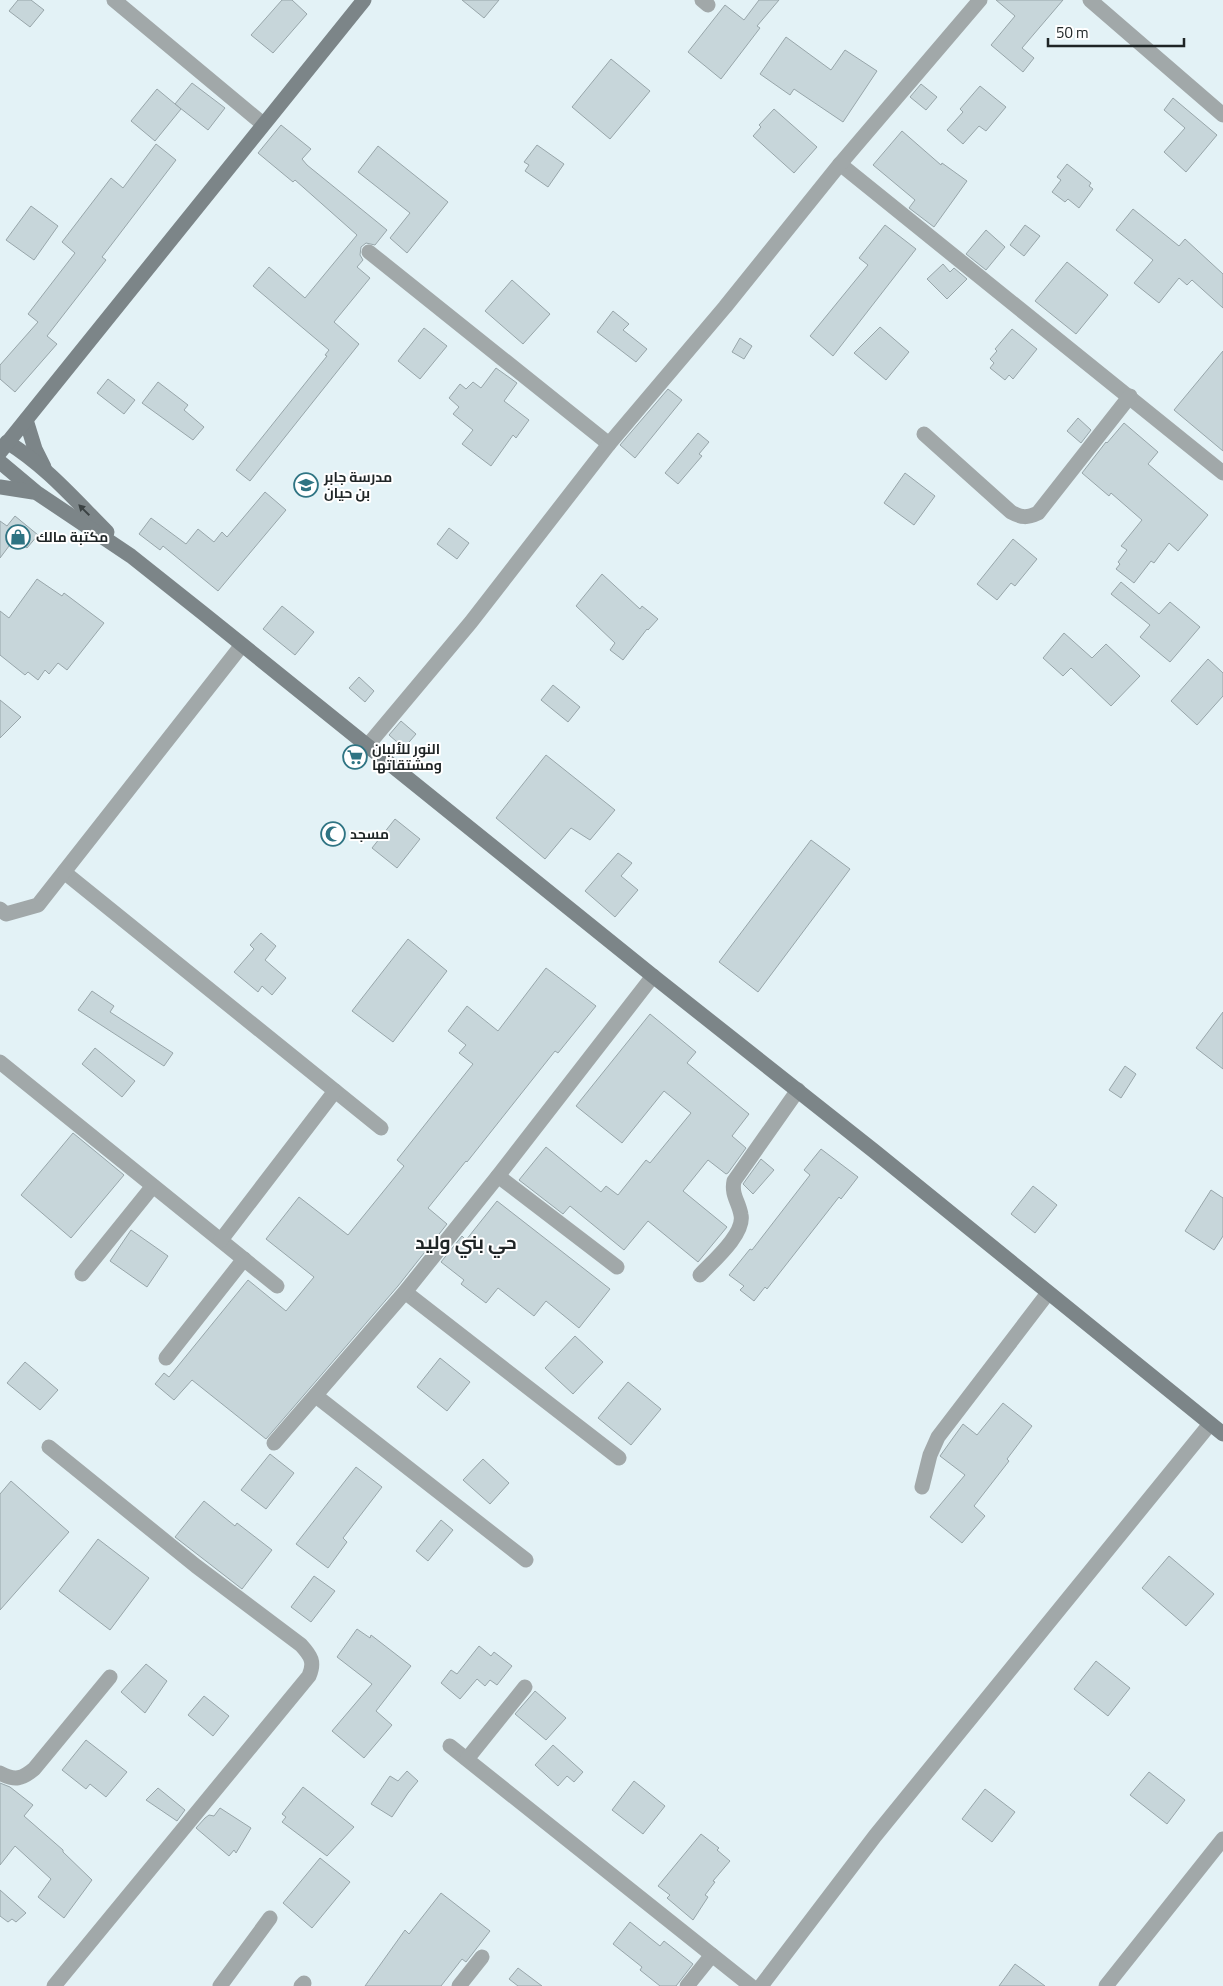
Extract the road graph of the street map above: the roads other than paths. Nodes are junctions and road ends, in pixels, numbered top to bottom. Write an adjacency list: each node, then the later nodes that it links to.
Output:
1 (114, 0): 6 (street)
2 (364, 0): 6 (main road)
3 (980, 0): 7 (street)
4 (1090, 0): 5 (street)
5 (1223, 115)
6 (263, 124): 10 (main road)
7 (840, 164): 9 (street); 12 (street)
8 (370, 252): 12 (street)
9 (1130, 396): 11 (street); 15 (street)
10 (26, 420): 13 (main road); 16 (main road)
11 (924, 434)
12 (609, 444): 21 (street)
13 (2, 445): 16 (main road)
14 (0, 462): 18 (main road)
15 (1223, 473)
16 (49, 475): 19 (main road, one-way to 16)
17 (0, 487): 18 (main road)
18 (37, 493): 19 (main road)
19 (131, 556): 20 (main road)
20 (242, 645): 21 (main road); 22 (street)
21 (368, 745): 24 (main road)
22 (64, 872): 23 (street); 27 (street)
23 (0, 909)
24 (652, 976): 26 (main road); 29 (street)
25 (0, 1062): 30 (street)
26 (798, 1090): 35 (street); 38 (main road)
27 (335, 1091): 28 (street); 31 (street)
28 (381, 1128)
29 (498, 1176): 33 (street); 37 (street)
30 (153, 1186): 31 (street); 34 (street)
31 (221, 1240): 32 (street)
32 (244, 1259): 36 (street); 39 (street)
33 (617, 1266)
34 (82, 1274)
35 (700, 1275)
36 (277, 1286)
37 (404, 1292): 40 (street); 45 (street)
38 (1048, 1293): 41 (main road); 46 (street)
39 (166, 1358)
40 (316, 1396): 43 (street); 47 (street)
41 (1210, 1424): 42 (main road); 62 (street)
42 (1223, 1434)
43 (274, 1443)
44 (49, 1447): 57 (street)
45 (618, 1458)
46 (922, 1487)
47 (526, 1560)
48 (110, 1677): 52 (street)
49 (525, 1687): 51 (street)
50 (450, 1746): 51 (street)
51 (467, 1759): 55 (street)
52 (0, 1772)
53 (1223, 1839): 63 (street)
54 (270, 1918): 58 (street)
55 (712, 1955): 60 (street); 61 (street)
56 (482, 1957): 59 (street)
57 (54, 1986)
58 (220, 1986)
59 (459, 1986)
60 (687, 1986)
61 (751, 1986)
62 (760, 1986)
63 (1106, 1986)

